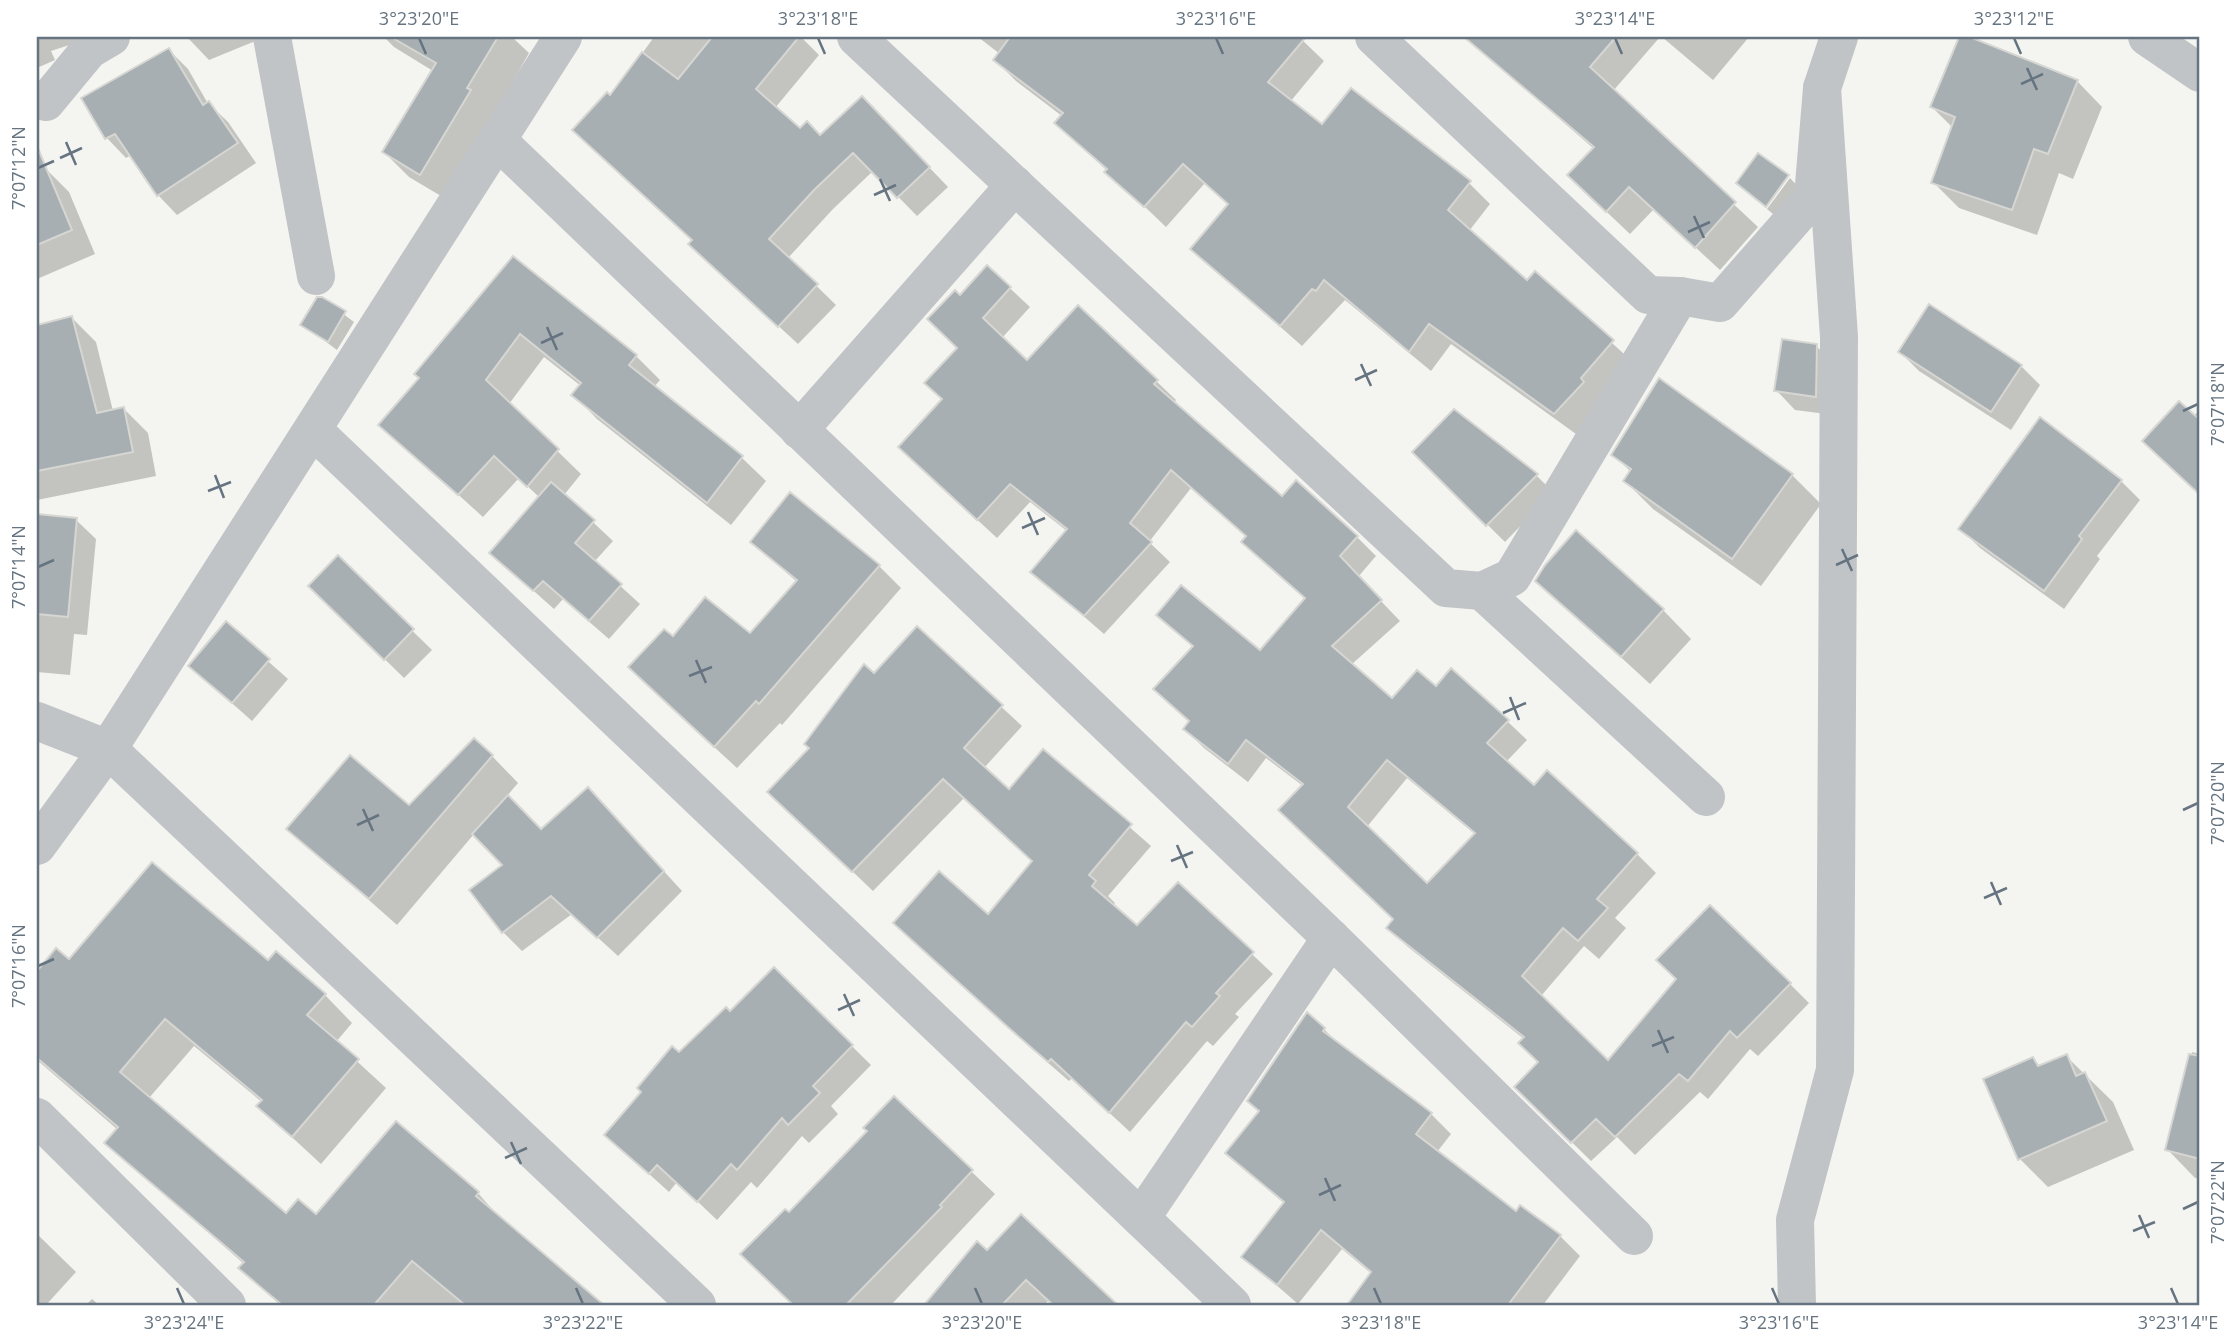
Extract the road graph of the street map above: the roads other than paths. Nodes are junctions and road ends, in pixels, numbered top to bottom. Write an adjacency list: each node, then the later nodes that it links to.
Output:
1 (111, 37): 10 (street)
2 (272, 37): 13 (street)
3 (563, 37): 11 (street)
4 (856, 37): 12 (street)
5 (1374, 37): 14 (street)
6 (1839, 37): 9 (street)
7 (2147, 37): 8 (street)
8 (2200, 73)
9 (1822, 88): 14 (street); 26 (street)
10 (37, 100)
11 (498, 140): 15 (street); 16 (street)
12 (1015, 185): 16 (street); 17 (street)
13 (316, 276)
14 (1680, 296): 17 (street)
15 (313, 430): 19 (street); 24 (street)
16 (799, 430): 22 (street)
17 (1482, 591): 20 (street)
18 (37, 721): 19 (street)
19 (108, 749): 21 (street); 28 (street)
20 (1706, 797)
21 (37, 846)
22 (1331, 938): 24 (street); 25 (street)
23 (37, 1117): 27 (street)
24 (1141, 1219): 29 (street)
25 (1634, 1236)
26 (1798, 1304)
27 (227, 1305)
28 (697, 1305)
29 (1232, 1305)

